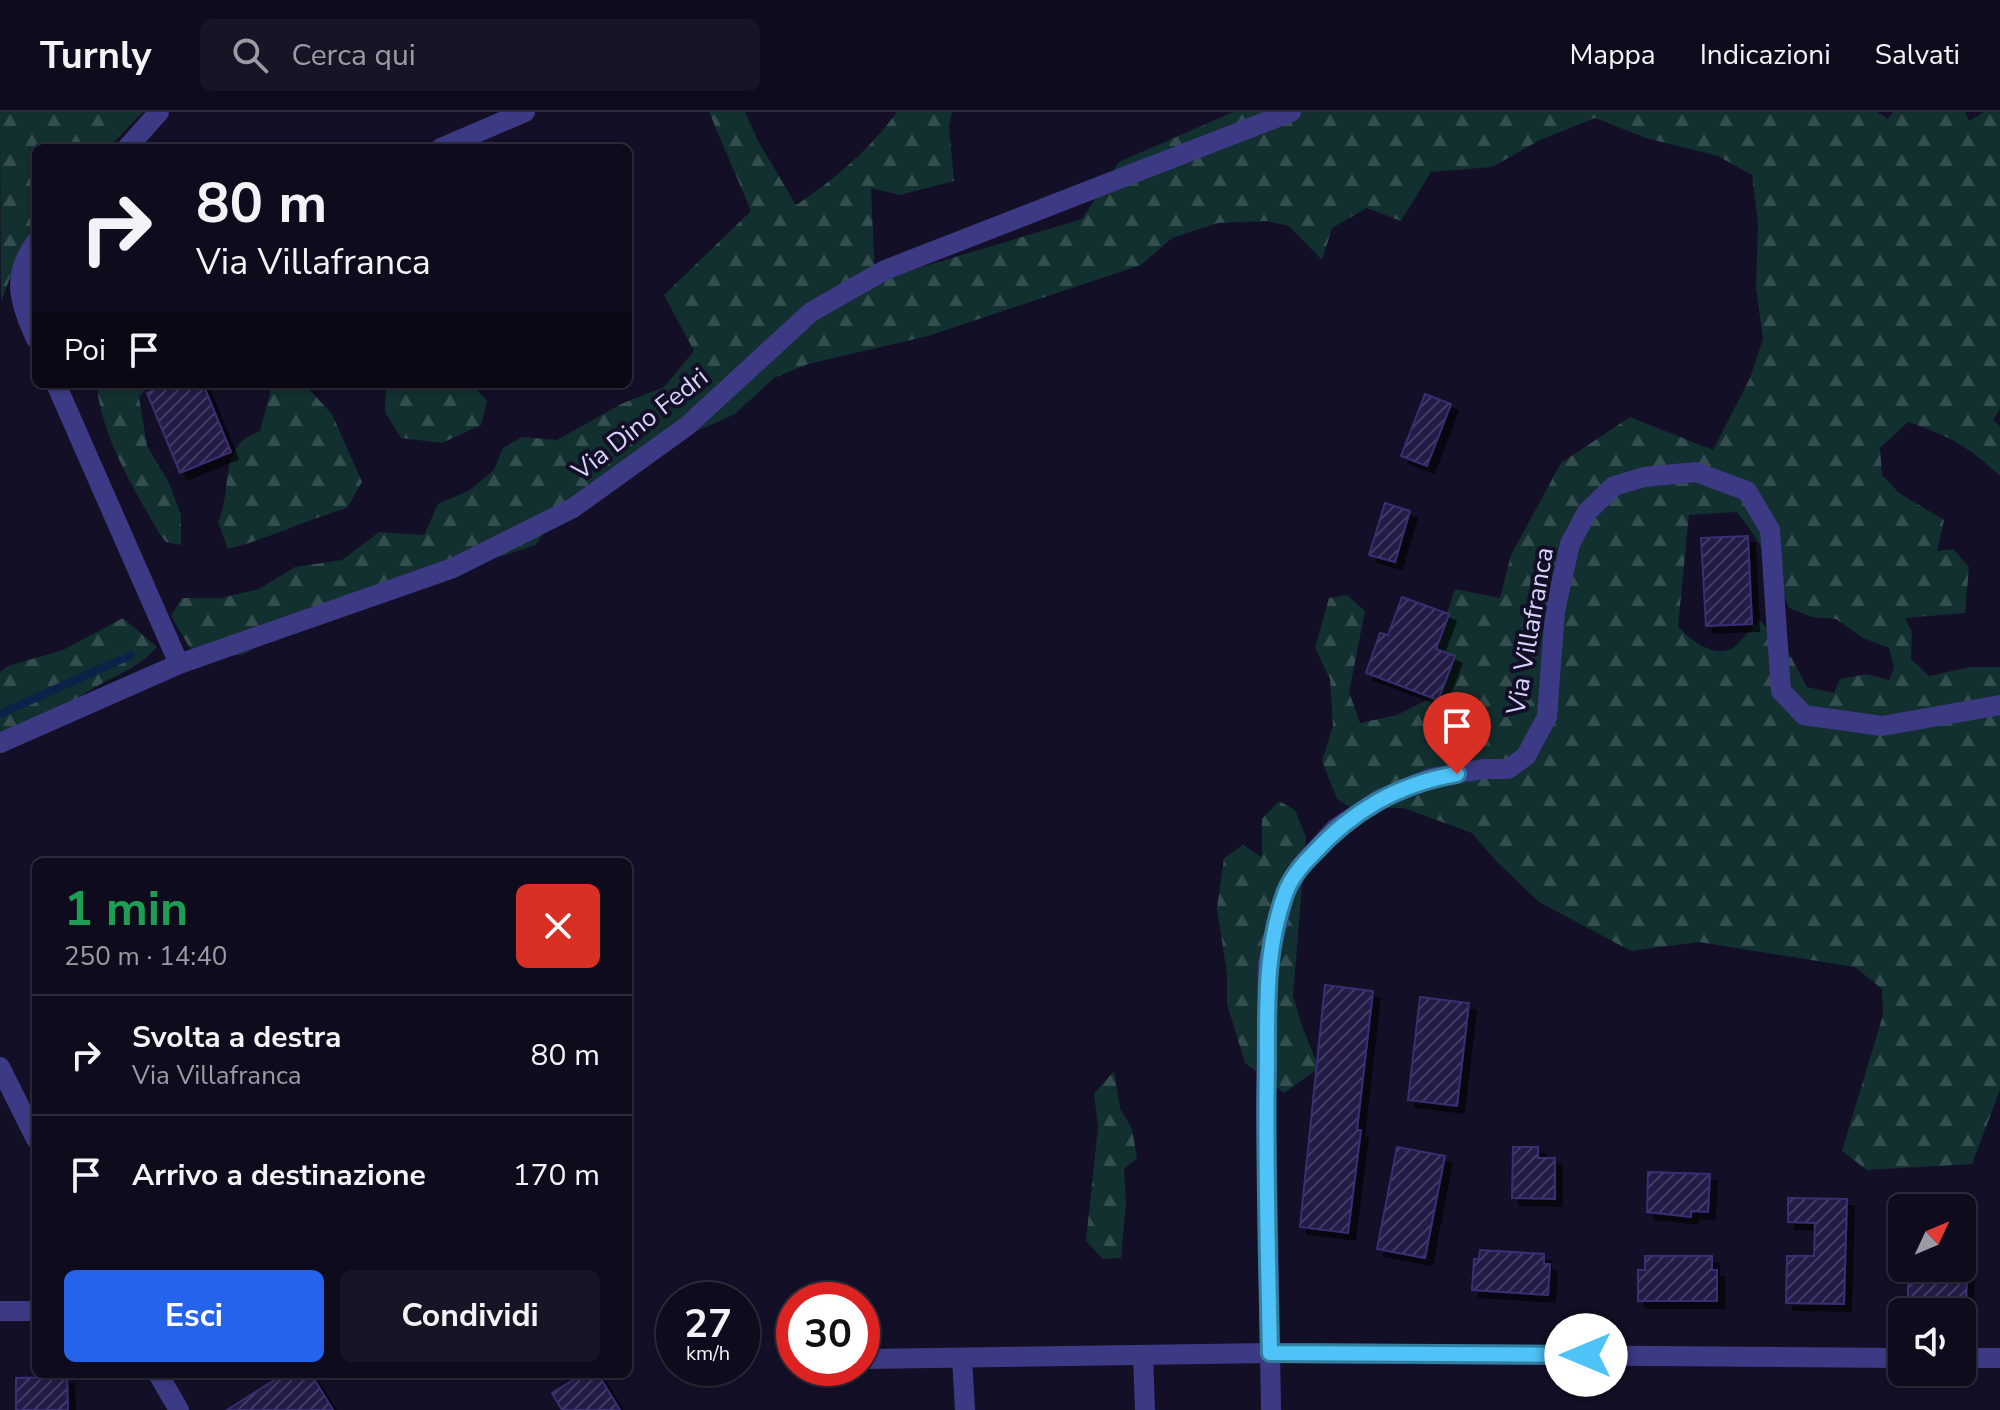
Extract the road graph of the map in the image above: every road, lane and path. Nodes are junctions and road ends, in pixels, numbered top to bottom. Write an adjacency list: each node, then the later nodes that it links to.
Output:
1 (159, 112): 4 (street)
2 (525, 112): 5 (street)
3 (1291, 112): 9 (street, Via Dino Fedri)
4 (131, 144)
5 (450, 144)
6 (32, 250): 7 (street)
7 (32, 322)
8 (58, 388): 9 (street)
9 (179, 664): 11 (street, Via Dino Fedri)
10 (2000, 705): 16 (street, Via Villafranca)
11 (0, 743)
12 (0, 1067): 13 (street)
13 (32, 1131)
14 (0, 1311): 15 (street)
15 (32, 1311)
16 (1270, 1353): 17 (street); 19 (street); 27 (street, Via Villafranca)
17 (1143, 1355): 18 (street); 26 (street)
18 (962, 1358): 22 (street); 25 (street)
19 (1888, 1358)
20 (1976, 1358): 21 (street)
21 (2000, 1358)
22 (880, 1359)
23 (160, 1378): 24 (street)
24 (179, 1410)
25 (965, 1410)
26 (1145, 1410)
27 (1271, 1410)

